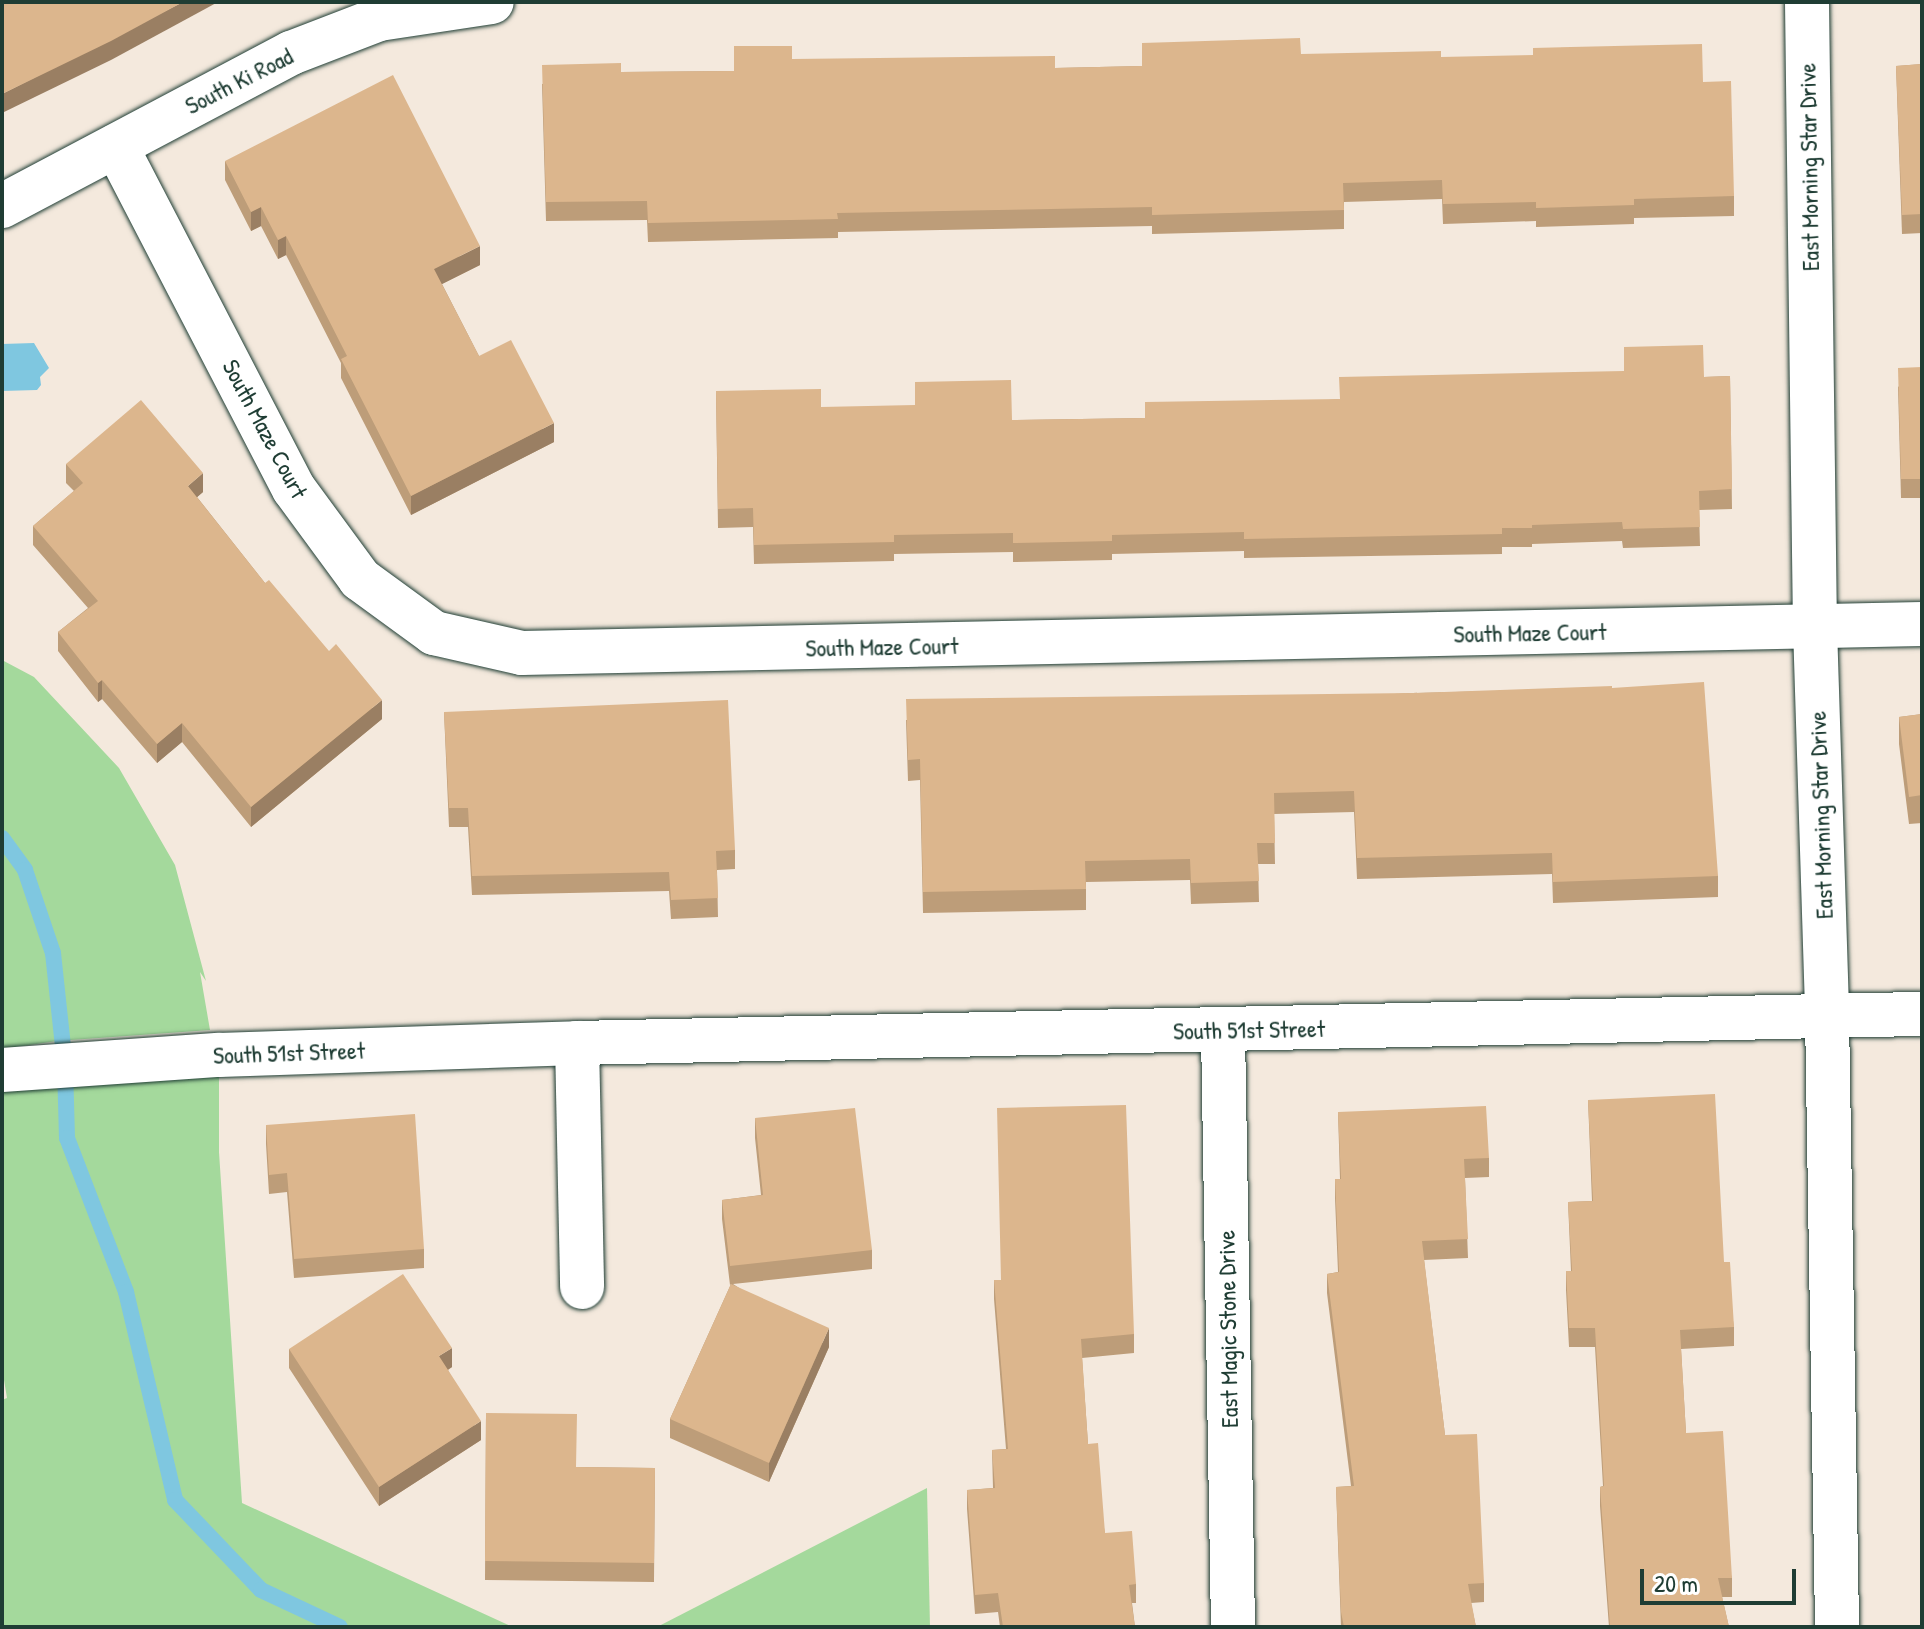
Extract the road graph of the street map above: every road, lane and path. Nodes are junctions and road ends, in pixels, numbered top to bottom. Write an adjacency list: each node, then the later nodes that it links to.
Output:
1 (492, 2): 3 (street, South Ki Road)
2 (1807, 2): 6 (street, East Morning Star Drive)
3 (116, 146): 4 (street, South Ki Road); 6 (street, South Maze Court)
4 (2, 206)
5 (1922, 624): 6 (street, South Maze Court)
6 (1815, 627): 8 (street, East Morning Star Drive)
7 (1922, 1014): 8 (street, South 51st Street)
8 (1827, 1015): 9 (street, South 51st Street); 14 (street, East Morning Star Drive)
9 (1223, 1031): 10 (street, South 51st Street); 13 (street, East Magic Stone Drive)
10 (577, 1043): 11 (street, South 51st Street); 12 (street)
11 (2, 1070)
12 (582, 1287)
13 (1233, 1627)
14 (1837, 1627)

